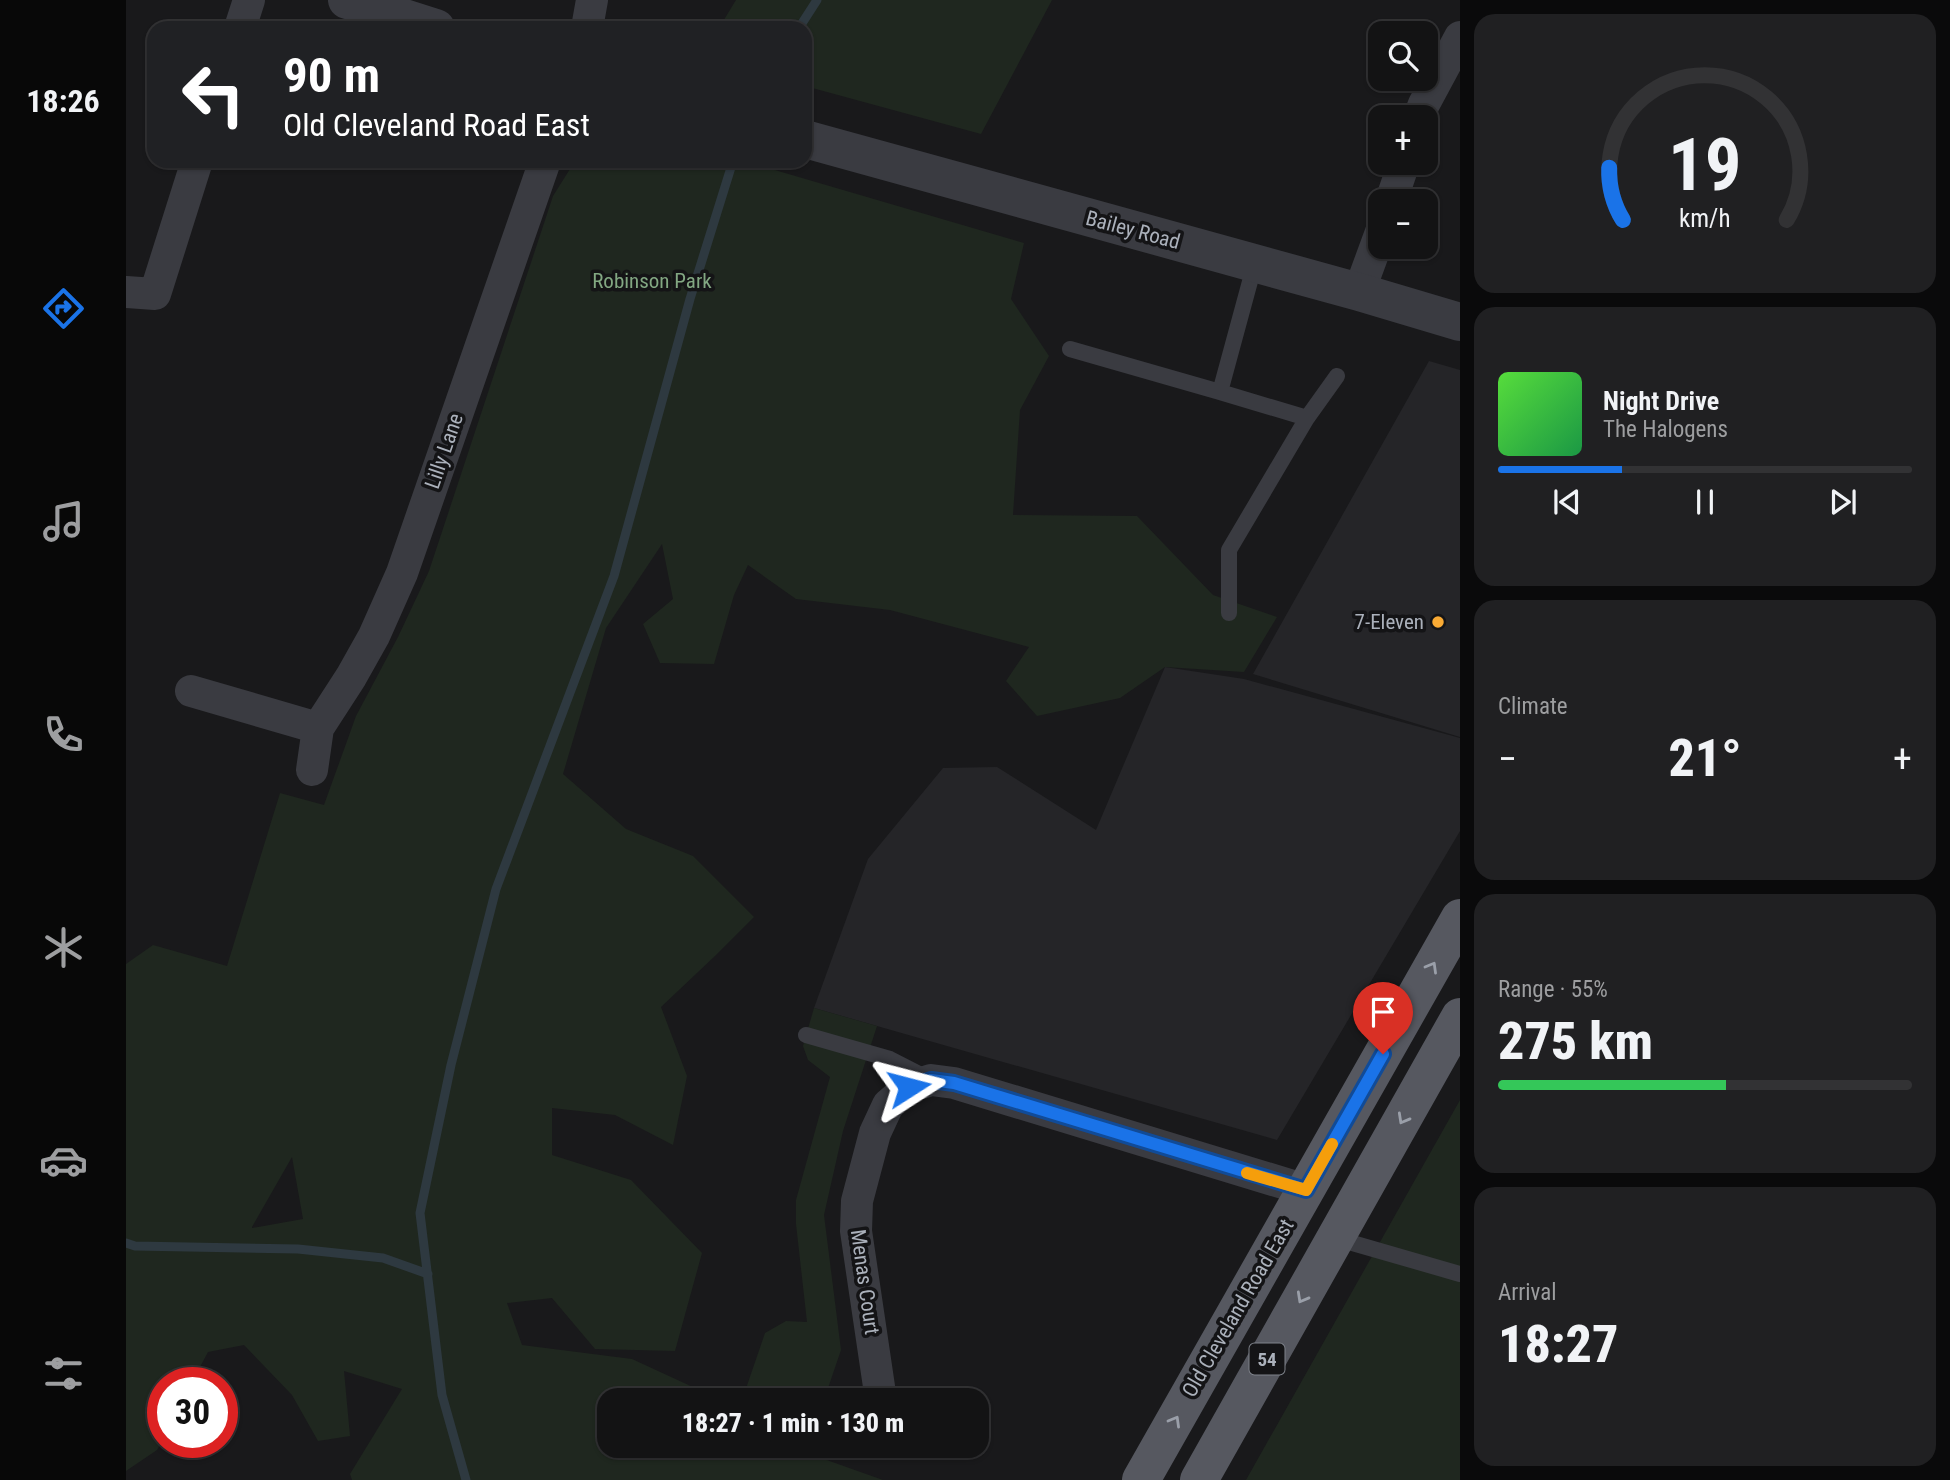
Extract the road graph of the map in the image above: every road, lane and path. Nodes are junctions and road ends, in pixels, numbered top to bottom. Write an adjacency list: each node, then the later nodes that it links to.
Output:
1 (249, 0): 4 (street)
2 (346, 0): 5 (street)
3 (592, 0): 6 (street)
4 (242, 21)
5 (414, 21)
6 (588, 21)
7 (1460, 37): 8 (street)
8 (1424, 105)
9 (812, 141): 13 (street, Bailey Road)
10 (195, 168): 14 (street)
11 (543, 168): 23 (street, Lilly Lane)
12 (1371, 259): 15 (street)
13 (1255, 263): 15 (street, Bailey Road); 19 (lane)
14 (126, 292)
15 (1359, 292): 16 (street, Bailey Road)
16 (1460, 323)
17 (1070, 349): 19 (lane)
18 (1338, 376): 20 (lane)
19 (1220, 392): 20 (lane)
20 (1307, 418): 21 (lane)
21 (1229, 613)
22 (191, 691): 23 (street)
23 (318, 729): 24 (street, Lilly Lane)
24 (312, 770)
25 (1460, 918): 29 (main road, Old Cleveland Road East / 54, one-way to 25)
26 (1460, 1017): 30 (main road, 54, one-way to 30)
27 (806, 1035): 28 (lane)
28 (931, 1080): 29 (street); 32 (street, Menas Court)
29 (1306, 1190): 33 (main road, Old Cleveland Road East / 54, one-way to 29)
30 (1335, 1238): 31 (lane); 34 (main road, 54, one-way to 34)
31 (1460, 1274)
32 (879, 1388)
33 (1141, 1480)
34 (1199, 1480)

